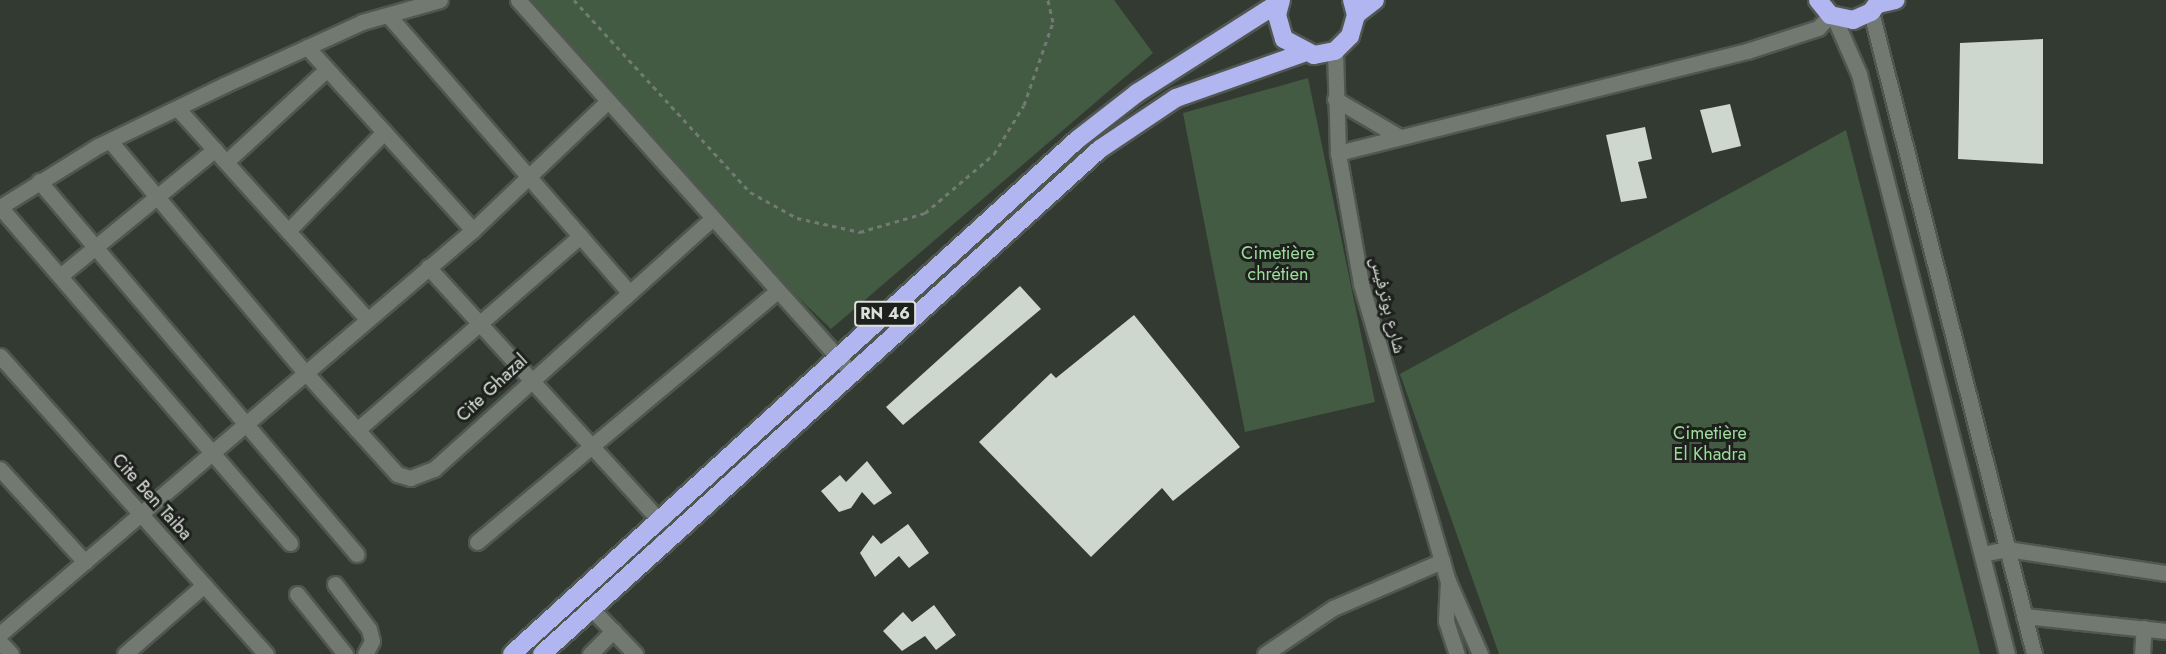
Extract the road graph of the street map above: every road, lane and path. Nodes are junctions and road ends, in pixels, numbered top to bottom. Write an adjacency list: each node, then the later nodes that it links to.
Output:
1 (440, 0): 10 (street)
2 (518, 0): 16 (street)
3 (574, 0): 4 (path)
4 (1048, 0)
5 (1375, 0): 9 (highway)
6 (1280, 1): 13 (highway); 40 (highway, RN 46)
7 (1881, 4): 8 (highway); 53 (street)
8 (1823, 7): 19 (street); 55 (street)
9 (1354, 8): 12 (highway)
10 (388, 15): 11 (street); 24 (street)
11 (308, 47): 14 (street); 17 (street)
12 (1335, 51): 13 (highway); 15 (street, شارع بوترفيس)
13 (1303, 53): 42 (highway, RN 46)
14 (327, 69): 18 (street); 23 (street)
15 (1335, 99): 19 (street); 22 (street, شارع بوترفيس)
16 (606, 103): 24 (street); 28 (street)
17 (178, 109): 20 (street); 21 (street)
18 (384, 132): 29 (street); 30 (street)
19 (1398, 136): 22 (street)
20 (110, 141): 25 (street); 26 (street, Cite Ghazal)
21 (215, 149): 23 (street); 26 (street)
22 (1338, 153): 56 (street, شارع بوترفيس)
23 (226, 162): 30 (street)
24 (530, 178): 29 (street); 31 (street)
25 (39, 181): 27 (street); 32 (street)
26 (158, 200): 32 (street); 41 (street, Cite Ghazal)
27 (0, 207): 34 (street)
28 (712, 219): 35 (street, Cite Ghazal); 36 (street)
29 (473, 230): 33 (street)
30 (288, 231): 37 (street)
31 (580, 236): 35 (street); 38 (street)
32 (99, 249): 34 (street); 44 (street)
33 (428, 267): 37 (street); 38 (street)
34 (60, 276): 47 (street)
35 (628, 291): 43 (street, Cite Ghazal)
36 (777, 291): 40 (street); 46 (street)
37 (366, 318): 41 (street)
38 (482, 322): 43 (street); 45 (street)
39 (0, 357): 49 (street, Cite Ben Taiba)
40 (837, 359): 42 (street); 50 (highway, RN 46)
41 (304, 371): 44 (street); 45 (street, Cite Ghazal)
42 (852, 373): 63 (highway, RN 46)
43 (533, 376): 45 (street, Cite Ghazal); 46 (street)
44 (248, 421): 47 (street); 54 (street)
45 (357, 430)
46 (592, 443): 50 (street); 51 (street)
47 (212, 451): 49 (street); 52 (street)
48 (0, 469): 57 (street)
49 (141, 513): 57 (street); 61 (street, Cite Ben Taiba)
50 (660, 520): 75 (highway, RN 46)
51 (477, 542)
52 (290, 543)
53 (2007, 549): 55 (street); 58 (street); 64 (street)
54 (356, 554)
55 (1982, 554): 82 (street)
56 (1442, 561): 59 (street, شارع بوترفيس); 79 (street)
57 (85, 562): 68 (street)
58 (2166, 573)
59 (1448, 581): 80 (street); 81 (street)
60 (335, 584): 74 (street)
61 (204, 585): 71 (street); 72 (street, Cite Ben Taiba)
62 (297, 594): 73 (street)
63 (592, 609): 66 (street); 76 (highway, RN 46)
64 (2024, 616): 65 (street); 83 (street)
65 (2144, 628): 67 (street); 84 (street)
66 (613, 631): 77 (street); 78 (street)
67 (2166, 631)
68 (0, 634)
69 (0, 642): 70 (street)
70 (11, 654)
71 (125, 654)
72 (266, 654)
73 (345, 654)
74 (365, 654)
75 (512, 654)
76 (542, 654)
77 (590, 654)
78 (635, 654)
79 (1265, 654)
80 (1457, 654)
81 (1480, 654)
82 (2007, 654)
83 (2034, 654)
84 (2142, 654)

